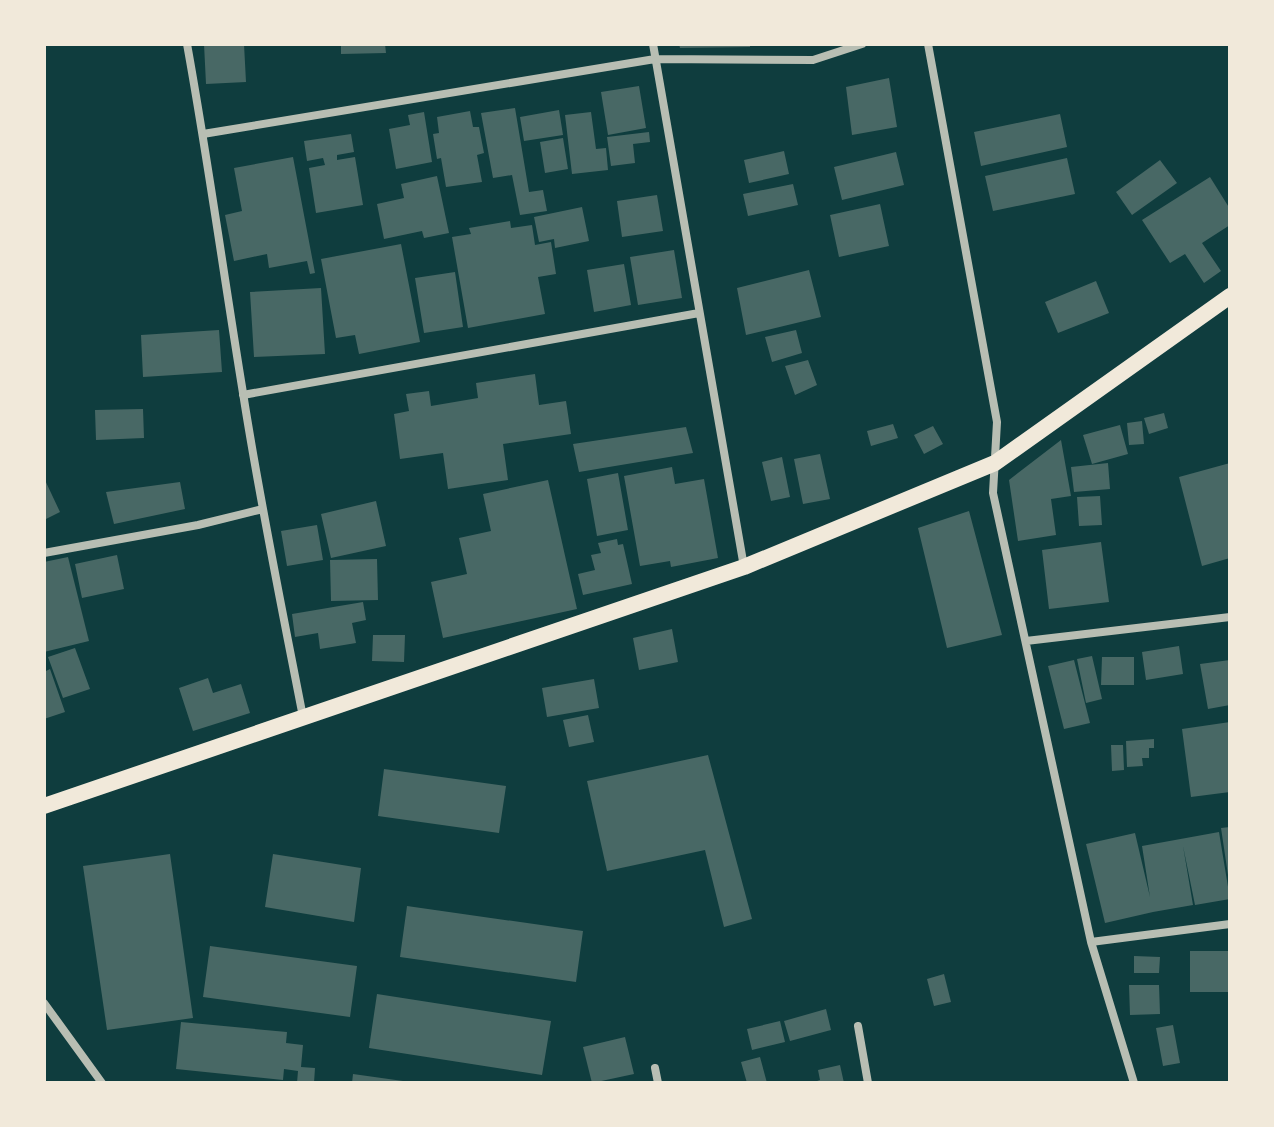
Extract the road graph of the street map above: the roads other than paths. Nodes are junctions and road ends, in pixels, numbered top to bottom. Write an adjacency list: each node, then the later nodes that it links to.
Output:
1 (187, 44): 6 (street)
2 (653, 44): 5 (street)
3 (862, 44): 5 (street)
4 (928, 44): 10 (street)
5 (655, 59): 6 (street); 8 (street)
6 (203, 134): 9 (street)
7 (1230, 296): 10 (main road)
8 (699, 313): 9 (street); 13 (street)
9 (243, 395): 11 (street)
10 (995, 463): 13 (main road); 15 (street)
11 (263, 509): 12 (street); 16 (street)
12 (44, 553)
13 (744, 567): 16 (main road)
14 (1230, 617): 15 (street)
15 (1026, 641): 19 (street)
16 (303, 718): 17 (main road)
17 (44, 806)
18 (1230, 924): 19 (street)
19 (1091, 942): 26 (street)
20 (44, 1003): 23 (street)
21 (858, 1026): 25 (street)
22 (655, 1068): 24 (street)
23 (102, 1083)
24 (658, 1083)
25 (868, 1083)
26 (1134, 1083)

